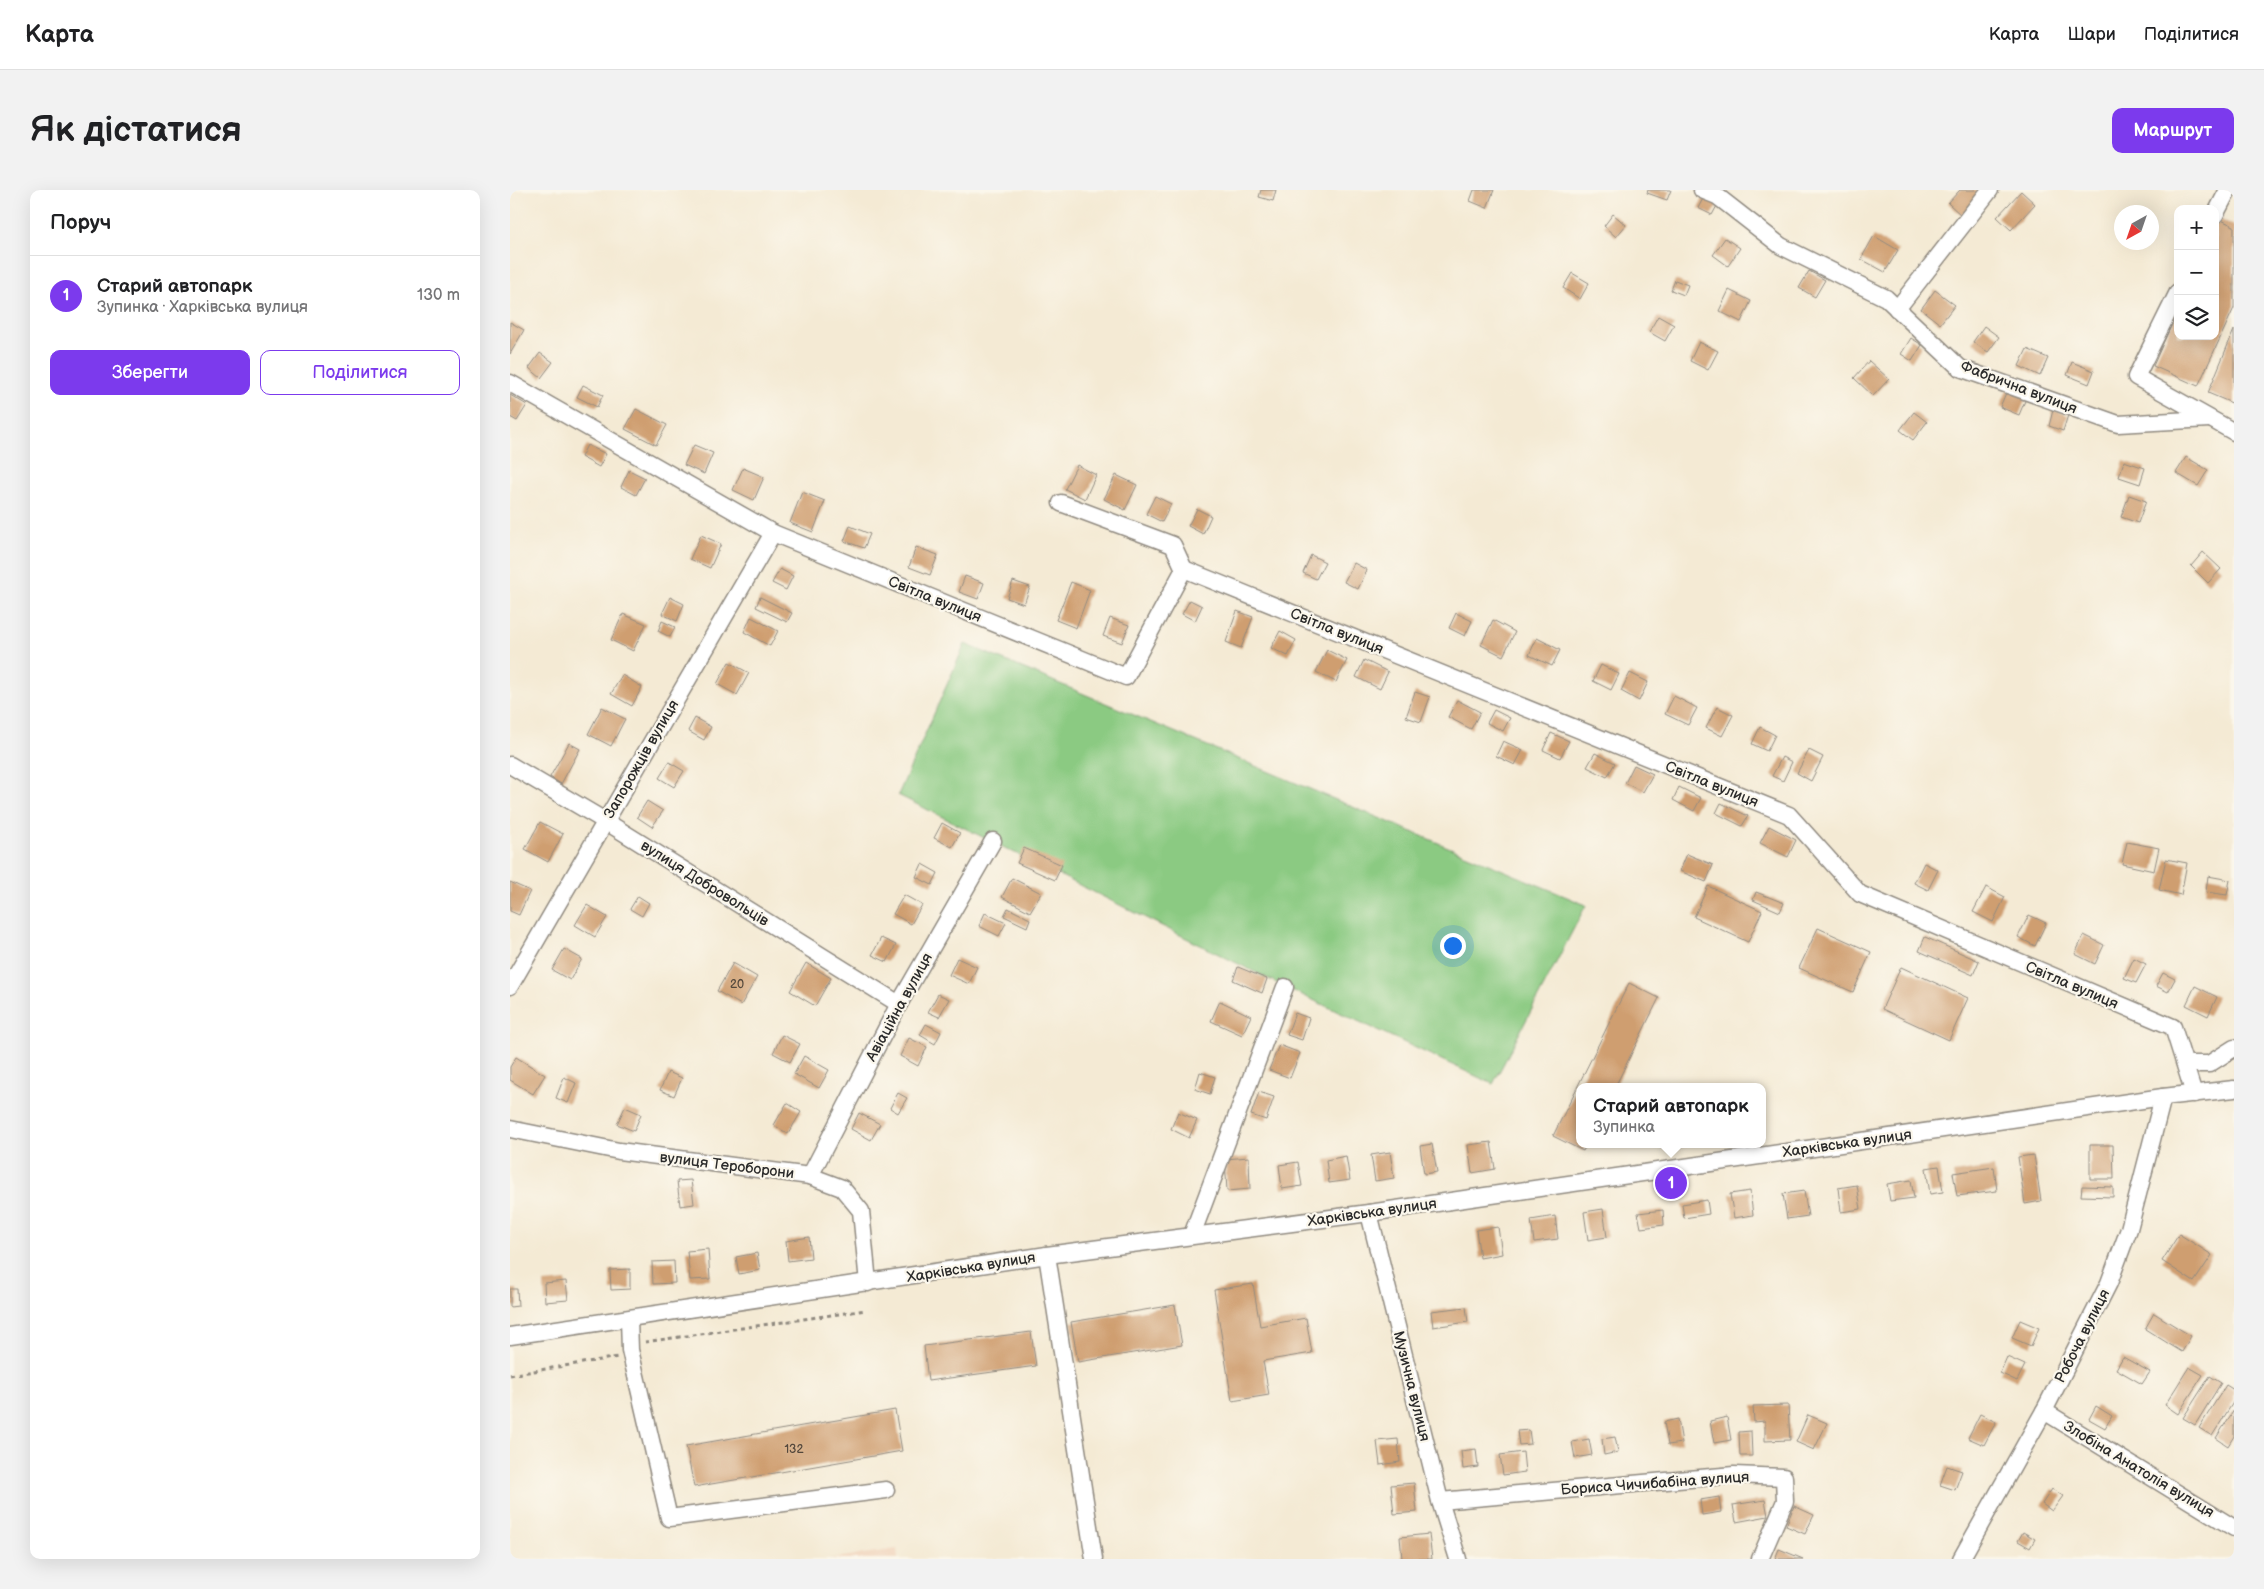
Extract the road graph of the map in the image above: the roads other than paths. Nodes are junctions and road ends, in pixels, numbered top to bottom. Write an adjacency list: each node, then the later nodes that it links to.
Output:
1 (1702, 190): 6 (street, Фабрична вулиця)
2 (1990, 190): 6 (street)
3 (2228, 190): 4 (street)
4 (2219, 207)
5 (2177, 295): 8 (street)
6 (1897, 308): 8 (street, Фабрична вулиця)
7 (510, 383): 11 (street, Світла вулиця)
8 (2209, 419): 9 (street)
9 (2234, 432)
10 (1061, 503): 12 (street)
11 (773, 532): 12 (street, Світла вулиця); 14 (street, Запорожців вулиця)
12 (1184, 569): 20 (street, Світла вулиця)
13 (510, 765): 14 (street, вулиця Добровольців)
14 (605, 821): 16 (street, Запорожців вулиця); 18 (street, вулиця Добровольців)
15 (993, 841): 18 (street, Авіаційна вулиця)
16 (510, 986)
17 (1285, 987): 27 (street)
18 (899, 1004): 25 (street, Авіаційна вулиця)
19 (2234, 1048): 20 (street)
20 (2185, 1064): 22 (street, Світла вулиця)
21 (2234, 1090): 22 (street, Харківська вулиця)
22 (2194, 1094): 23 (street, Харківська вулиця)
23 (2164, 1097): 26 (street, Харківська вулиця); 32 (street, Робоча вулиця)
24 (510, 1129): 25 (street, вулиця Тероборони)
25 (810, 1176): 29 (street, вулиця Тероборони)
26 (1369, 1213): 27 (street, Харківська вулиця); 34 (street, Музична вулиця)
27 (1192, 1235): 28 (street, Харківська вулиця)
28 (1047, 1255): 29 (street, Харківська вулиця); 36 (street)
29 (868, 1283): 30 (street, Харківська вулиця)
30 (629, 1319): 31 (street, Харківська вулиця); 33 (street)
31 (510, 1336)
32 (2044, 1411): 35 (street, Злобіна Анатолія вулиця); 39 (street, Робоча вулиця)
33 (886, 1490)
34 (1440, 1501): 37 (street, Музична вулиця); 38 (street, Бориса Чичибабіна вулиця)
35 (2234, 1528)
36 (1094, 1559)
37 (1458, 1559)
38 (1760, 1559)
39 (1961, 1559)

